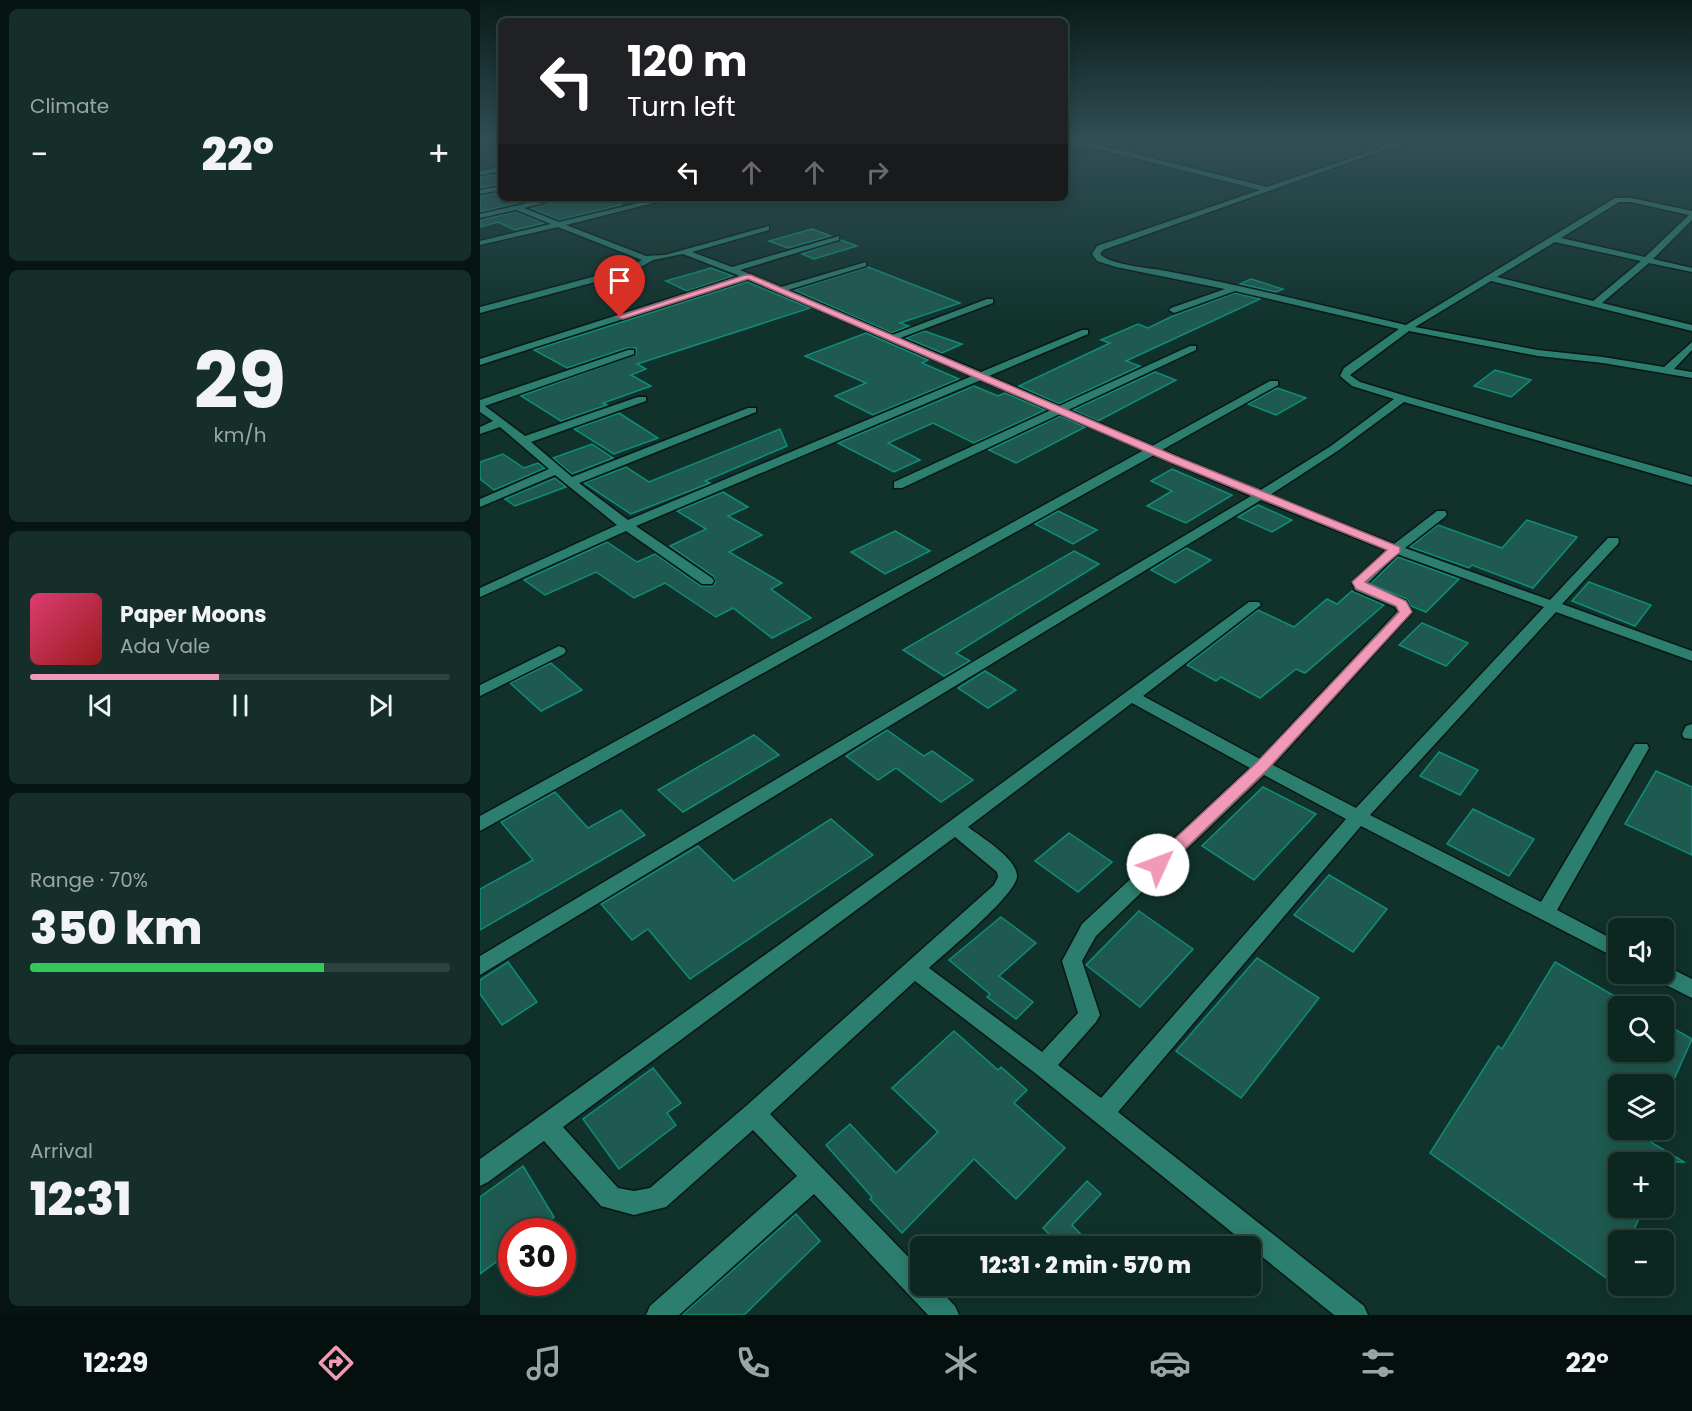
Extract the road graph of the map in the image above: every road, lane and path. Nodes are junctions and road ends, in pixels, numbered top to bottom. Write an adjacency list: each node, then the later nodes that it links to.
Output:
1 (541, 202): 6 (street)
2 (651, 202): 9 (street)
3 (1234, 202): 22 (street)
4 (1617, 202): 12 (street)
5 (1632, 202): 7 (street)
6 (517, 208): 8 (street); 9 (street)
7 (1692, 215): 16 (street)
8 (480, 216)
9 (559, 225): 13 (street); 15 (street)
10 (766, 228): 14 (street)
11 (836, 238): 18 (street)
12 (1554, 239): 16 (street); 21 (street)
13 (480, 243)
14 (685, 252): 15 (street); 18 (street)
15 (651, 258): 26 (street)
16 (1647, 260): 19 (street); 25 (street)
17 (863, 264): 23 (street)
18 (732, 270): 20 (street)
19 (1692, 270)
20 (748, 276): 23 (street); 35 (street)
21 (1490, 278): 25 (street); 28 (street)
22 (1232, 289): 27 (street); 28 (street)
23 (780, 290): 31 (street)
24 (990, 301): 31 (street)
25 (1595, 304): 29 (street)
26 (480, 310)
27 (1174, 310)
28 (1407, 328): 36 (street); 40 (street)
29 (1692, 328)
30 (1085, 332): 38 (street)
31 (892, 338): 38 (street)
32 (1692, 345): 36 (street)
33 (1193, 348): 43 (street)
34 (631, 352): 42 (street)
35 (480, 362)
36 (1667, 370): 37 (street)
37 (1692, 375)
38 (977, 376): 43 (street); 56 (street)
39 (1274, 383): 48 (street)
40 (1402, 398): 50 (street); 53 (street)
41 (642, 399): 47 (street)
42 (480, 406): 45 (street)
43 (1059, 409): 48 (street); 52 (street)
44 (752, 410): 51 (street)
45 (501, 422): 46 (street); 47 (street)
46 (480, 430)
47 (525, 440): 49 (street)
48 (1154, 451): 53 (street); 70 (street)
49 (557, 470): 51 (street); 54 (street)
50 (1692, 481)
51 (570, 482): 56 (street)
52 (898, 485)
53 (1261, 495): 58 (street); 74 (street)
54 (480, 503)
55 (1441, 514): 58 (street)
56 (625, 526): 59 (street); 60 (street)
57 (1613, 541): 62 (street)
58 (1395, 549): 62 (street); 68 (street)
59 (707, 581)
60 (480, 593)
61 (1254, 604): 66 (street)
62 (1553, 605): 64 (street); 69 (street)
63 (559, 651): 65 (street)
64 (1692, 656)
65 (480, 691)
66 (1131, 696): 68 (street); 71 (street)
67 (1641, 748): 72 (street)
68 (1262, 767): 69 (street); 78 (street)
69 (1359, 816): 72 (street); 79 (street)
70 (480, 824)
71 (955, 827): 75 (street); 81 (street)
72 (1545, 913): 73 (street)
73 (1608, 946)
74 (480, 966)
75 (915, 969): 78 (street); 80 (street)
76 (1674, 980): 77 (street)
77 (1692, 989)
78 (1042, 1066): 79 (street)
79 (1102, 1113): 86 (street)
80 (754, 1114): 81 (street); 83 (street)
81 (546, 1126): 82 (street)
82 (480, 1174)
83 (815, 1177): 84 (street); 85 (street)
84 (659, 1315)
85 (946, 1315)
86 (1354, 1315)

